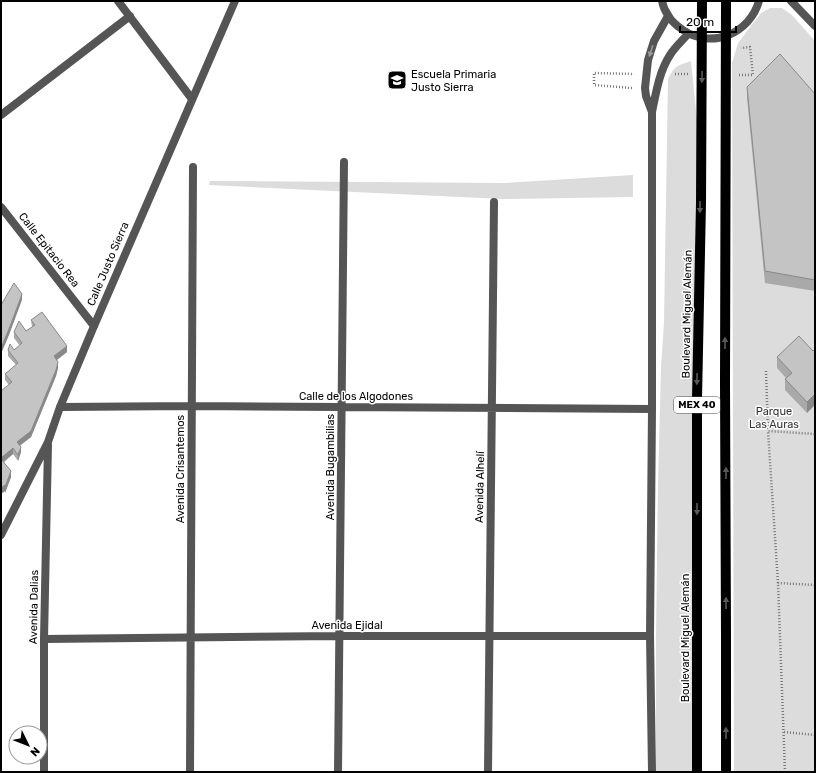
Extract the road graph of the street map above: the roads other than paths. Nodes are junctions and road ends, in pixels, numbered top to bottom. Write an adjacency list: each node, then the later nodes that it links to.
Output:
1 (118, 1): 8 (street)
2 (235, 1): 14 (street, Calle Justo Sierra)
3 (662, 1): 9 (street)
4 (702, 1): 13 (main road, Boulevard Miguel Alemán / MEX 40)
5 (726, 1): 12 (main road, MEX 40)
6 (759, 1): 12 (street)
7 (790, 1): 10 (street)
8 (130, 16): 14 (street); 16 (street)
9 (668, 16): 11 (street); 15 (street, one-way to 15)
10 (815, 26)
11 (688, 34): 13 (street); 15 (street)
12 (726, 36): 13 (street); 40 (main road, MEX 40, one-way to 12)
13 (702, 38): 39 (main road, Boulevard Miguel Alemán / MEX 40, one-way to 39)
14 (192, 99): 21 (street, Calle Justo Sierra)
15 (652, 112): 26 (street)
16 (1, 115)
17 (344, 162): 24 (street, Avenida Bugambilias)
18 (193, 167): 22 (street, Avenida Crisantemos)
19 (494, 202): 25 (street, Avenida Alhelí)
20 (1, 207): 21 (street, Calle Epitacio Rea)
21 (94, 326): 23 (street, Calle Justo Sierra)
22 (192, 406): 23 (street, Calle de los Algodones); 24 (street, Calle de los Algodones); 32 (street, Avenida Crisantemos)
23 (60, 407): 27 (street, Calle Justo Sierra)
24 (341, 407): 25 (street, Calle de los Algodones); 29 (street, Avenida Bugambilias)
25 (492, 408): 26 (street, Calle de los Algodones); 30 (street, Avenida Alhelí)
26 (652, 409): 31 (street)
27 (48, 442): 28 (street, Calle Justo Sierra); 33 (street, Avenida Dalias)
28 (1, 536)
29 (339, 636): 30 (street, Avenida Ejidal); 32 (street, Avenida Ejidal); 36 (street, Avenida Bugambilias)
30 (489, 636): 31 (street, Avenida Ejidal); 37 (street, Avenida Alhelí)
31 (650, 636): 38 (street)
32 (190, 638): 33 (street, Avenida Ejidal); 35 (street, Avenida Crisantemos)
33 (44, 639): 34 (street, Avenida Dalias)
34 (44, 772)
35 (190, 772)
36 (338, 772)
37 (488, 772)
38 (652, 772)
39 (698, 772)
40 (726, 772)

